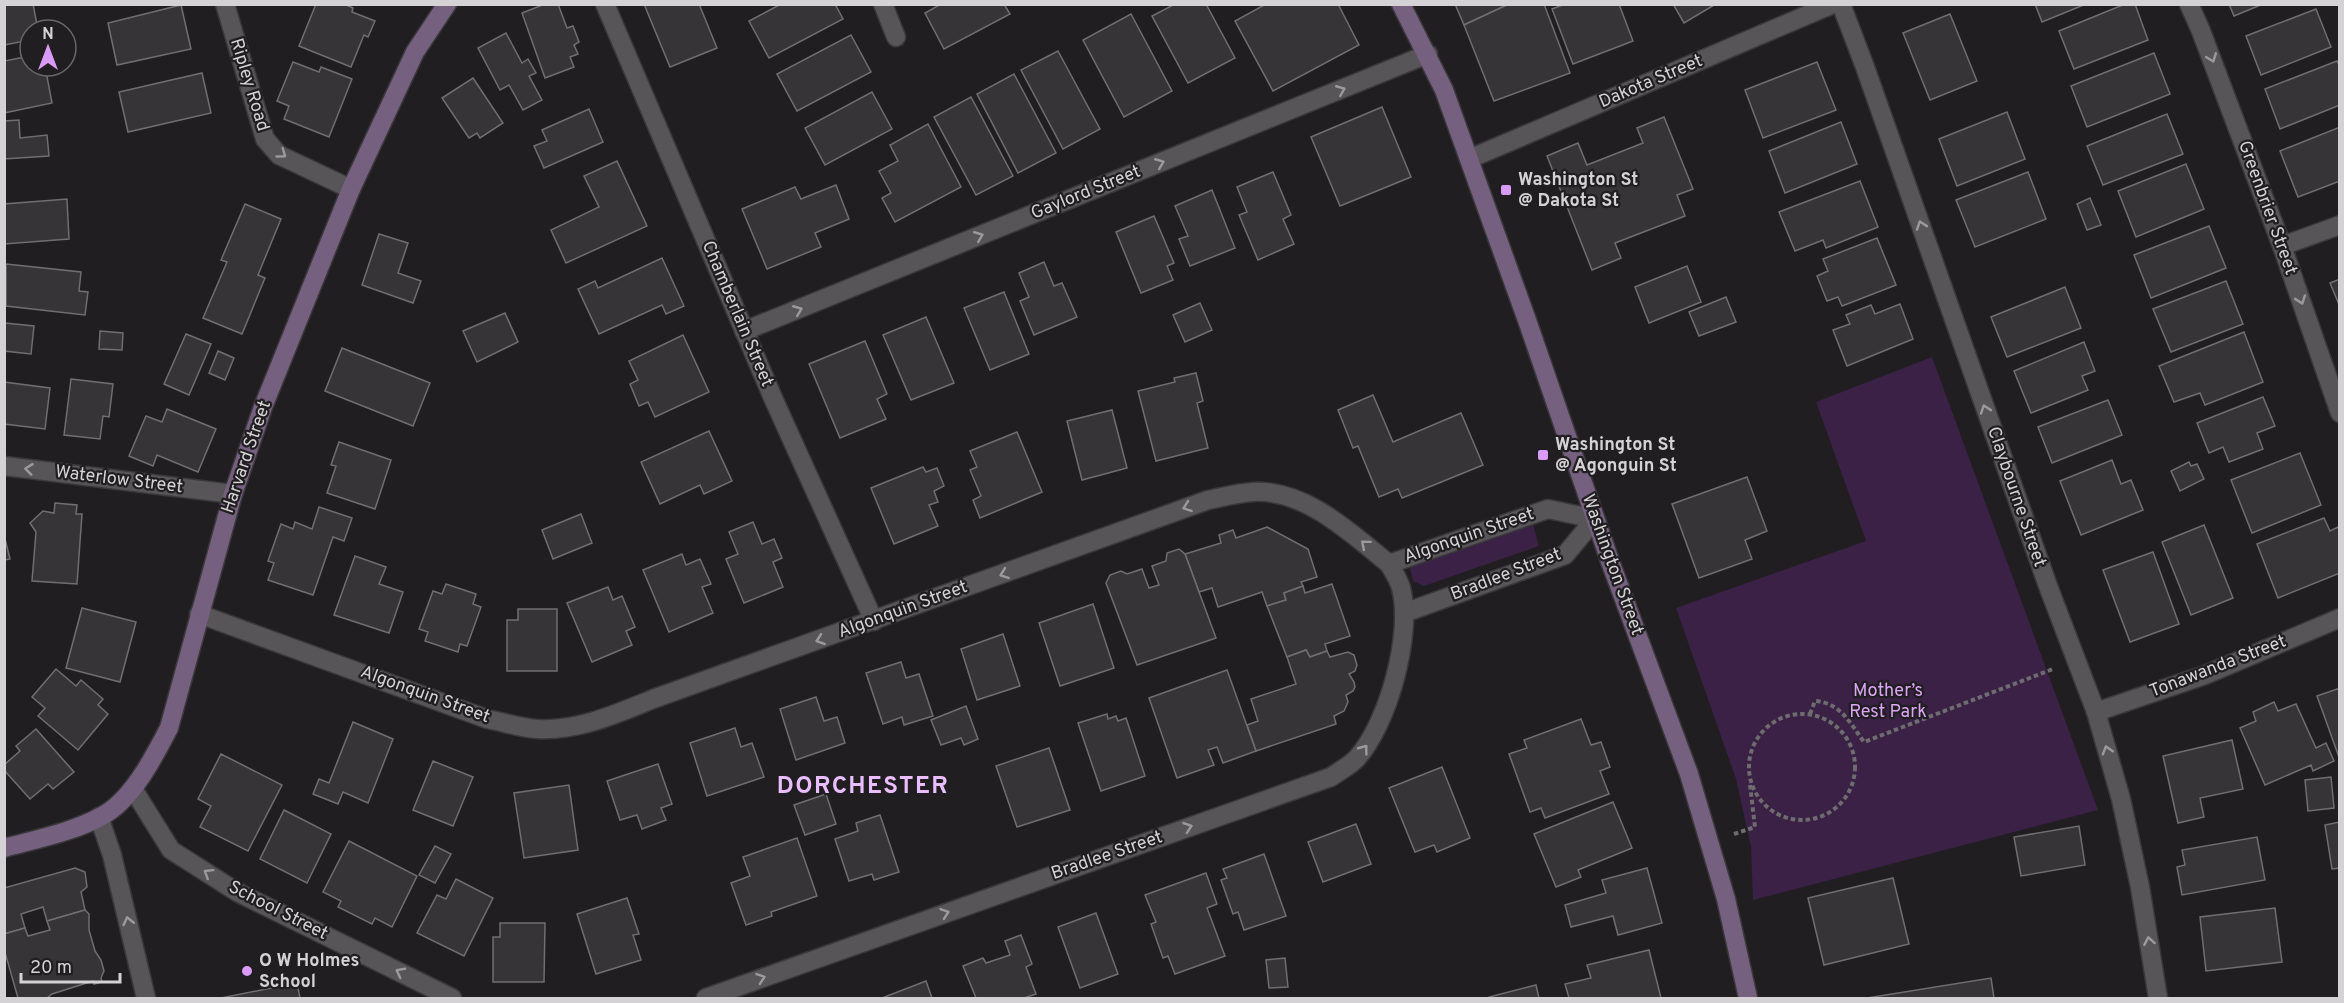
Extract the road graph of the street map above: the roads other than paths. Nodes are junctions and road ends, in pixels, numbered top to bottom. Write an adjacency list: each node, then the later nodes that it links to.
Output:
1 (225, 4): 12 (street, Ripley Road, one-way to 12)
2 (447, 4): 12 (main road, Harvard Street)
3 (606, 4): 15 (street, Chamberlain Street)
4 (883, 4): 9 (street)
5 (1401, 4): 10 (main road, Washington Street)
6 (1833, 4): 11 (street, Dakota Street)
7 (1841, 4): 25 (street, Claybourne Street, one-way to 7)
8 (2189, 4): 14 (street, Greenbrier Street, one-way to 14)
9 (896, 37)
10 (1428, 54): 11 (main road, Washington Street); 15 (street, Gaylord Street, one-way to 10)
11 (1469, 159): 19 (main road, Washington Street)
12 (351, 189): 18 (main road, Harvard Street)
13 (2340, 225): 14 (street)
14 (2282, 246): 16 (street, Greenbrier Street, one-way to 16)
15 (744, 331): 24 (street, Chamberlain Street)
16 (2340, 413)
17 (4, 466): 18 (street, Waterlow Street, one-way to 17)
18 (233, 494): 22 (main road, Harvard Street)
19 (1595, 519): 20 (street, Algonquin Street); 21 (street, Bradlee Street); 32 (main road, Washington Street)
20 (1389, 564): 21 (street, Bradlee Street); 24 (street, Algonquin Street, one-way to 24)
21 (1404, 613): 31 (street, Bradlee Street, one-way to 21)
22 (199, 614): 24 (street, Algonquin Street, one-way to 22); 26 (main road, Harvard Street)
23 (2340, 618): 25 (street, Tonawanda Street)
24 (874, 621)
25 (2096, 712): 33 (street, Claybourne Street, one-way to 25)
26 (133, 789): 27 (main road, Harvard Street); 30 (street, School Street, one-way to 26)
27 (99, 817): 28 (main road, Harvard Street); 29 (street, one-way to 27)
28 (4, 848)
29 (146, 999)
30 (452, 999)
31 (706, 999)
32 (1748, 999)
33 (2158, 999)

